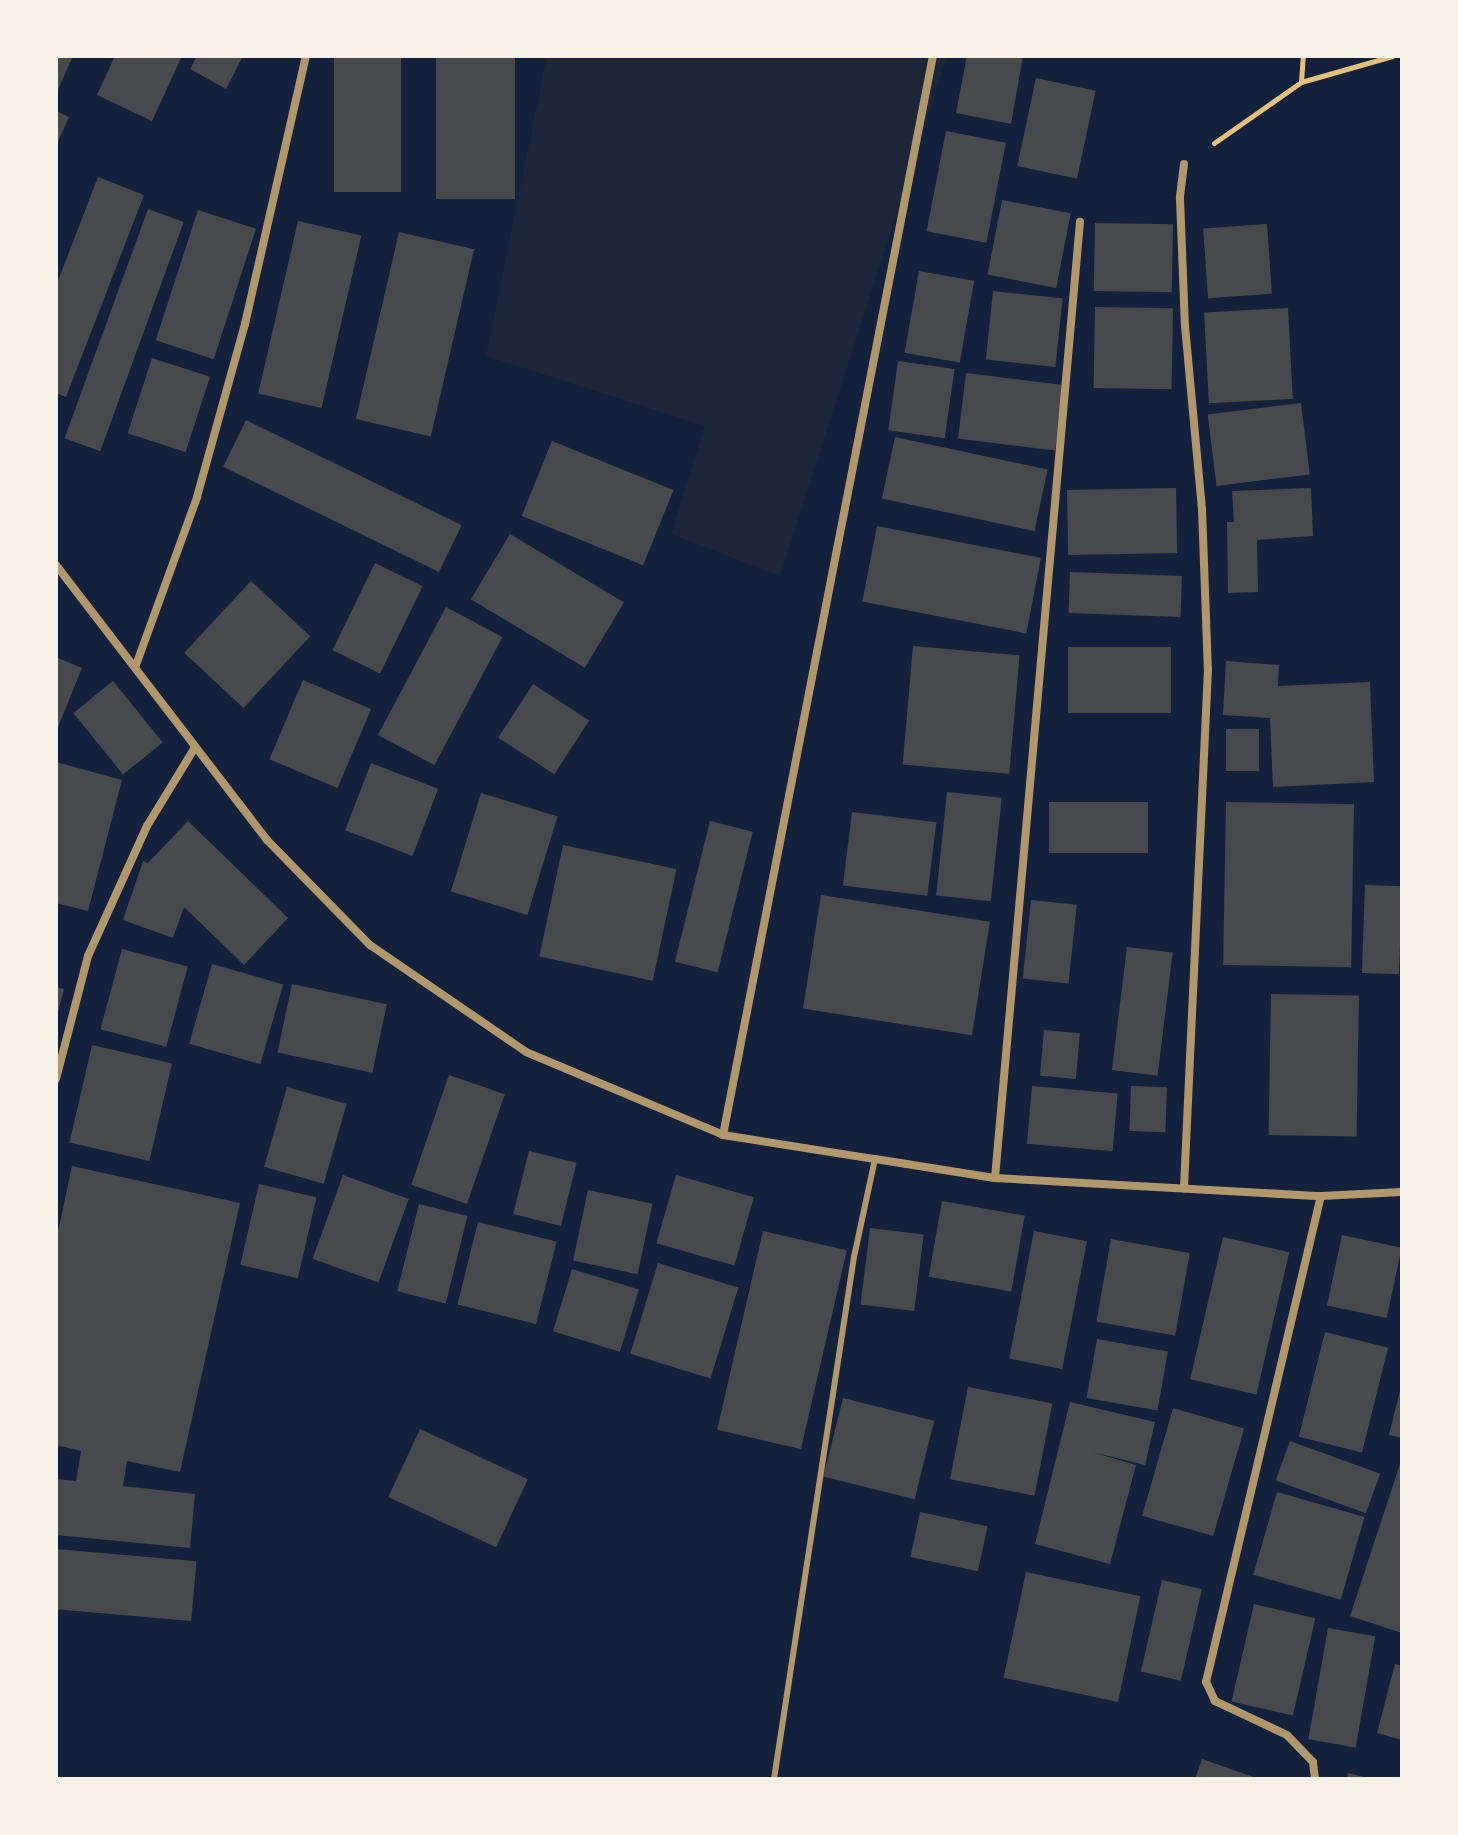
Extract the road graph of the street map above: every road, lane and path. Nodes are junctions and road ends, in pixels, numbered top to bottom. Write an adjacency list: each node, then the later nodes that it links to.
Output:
1 (306, 56): 9 (street)
2 (933, 56): 12 (street)
3 (1303, 56): 5 (path)
4 (1392, 56): 5 (path)
5 (1301, 82): 6 (path)
6 (1184, 164): 15 (street)
7 (1080, 222): 14 (street)
8 (56, 565): 9 (street)
9 (136, 665): 10 (street)
10 (194, 749): 11 (street); 12 (street)
11 (56, 1079)
12 (723, 1135): 13 (street)
13 (875, 1159): 14 (street); 18 (lane)
14 (995, 1178): 15 (street)
15 (1184, 1188): 17 (street)
16 (1402, 1192): 17 (street)
17 (1321, 1196): 19 (street)
18 (774, 1779)
19 (1315, 1779)

